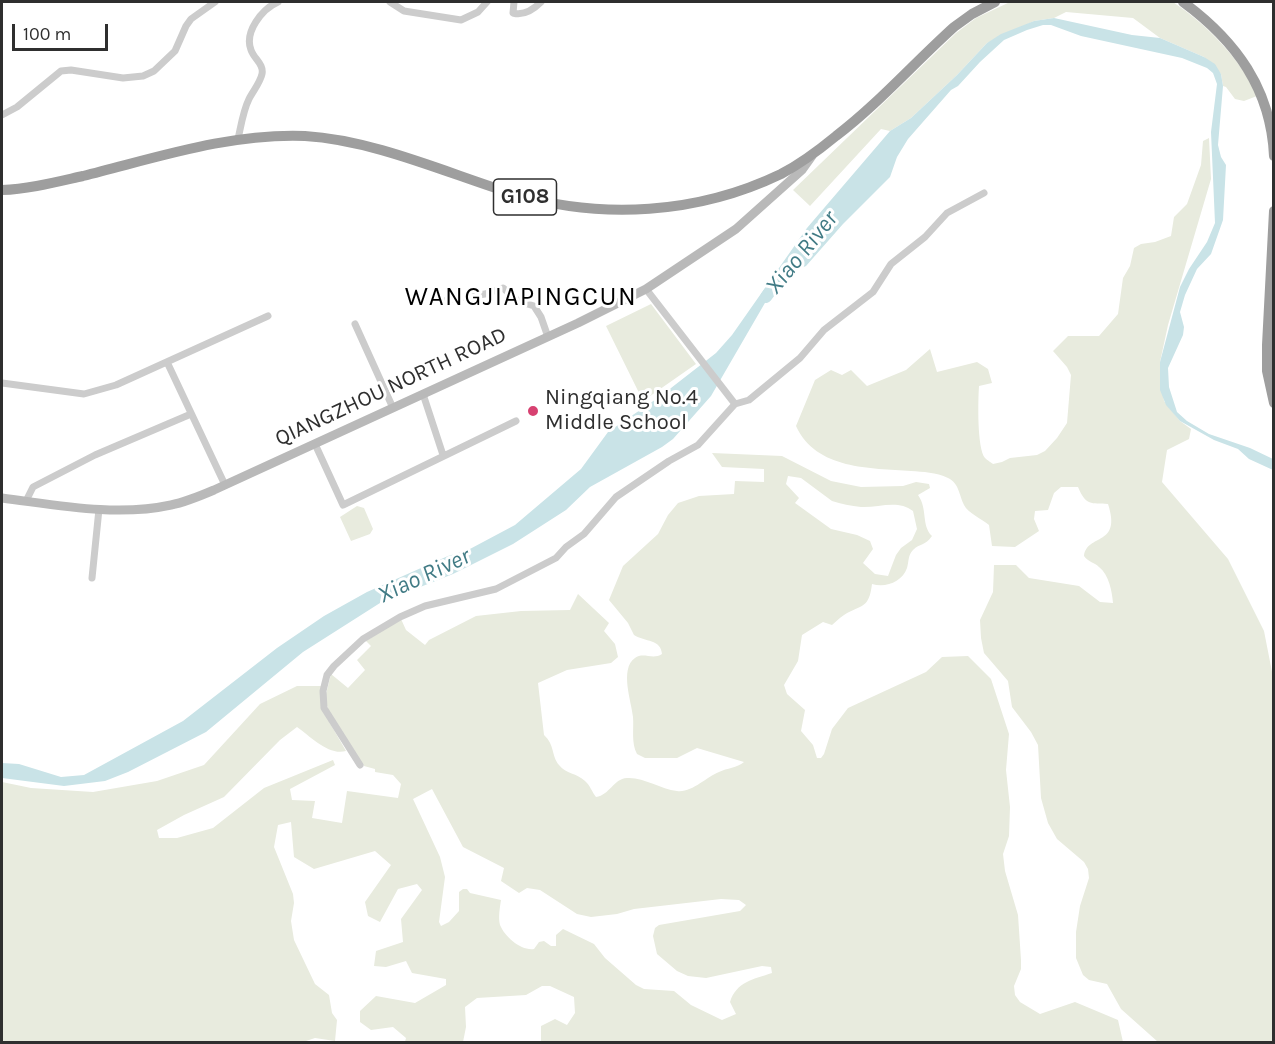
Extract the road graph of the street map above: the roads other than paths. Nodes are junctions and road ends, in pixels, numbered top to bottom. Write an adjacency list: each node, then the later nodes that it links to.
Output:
1 (215, 2): 9 (street)
2 (278, 2): 10 (street)
3 (390, 2): 4 (street)
4 (487, 2)
5 (514, 2): 6 (street)
6 (542, 2)
7 (995, 2): 11 (highway, G108)
8 (1183, 2): 12 (highway)
9 (2, 115)
10 (238, 140): 11 (highway, G108); 13 (highway, G108)
11 (816, 152): 16 (main road, QIANGZHOU NORTH ROAD)
12 (1274, 156)
13 (2, 190)
14 (984, 193): 24 (street)
15 (1274, 211): 25 (highway)
16 (646, 289): 20 (main road, QIANGZHOU NORTH ROAD); 24 (street)
17 (447, 300): 20 (street)
18 (268, 316): 21 (street)
19 (355, 324): 26 (street)
20 (548, 337): 23 (main road, QIANGZHOU NORTH ROAD)
21 (166, 362): 22 (street); 27 (street)
22 (2, 383)
23 (423, 394): 26 (main road, QIANGZHOU NORTH ROAD); 30 (street)
24 (733, 402): 36 (street)
25 (1274, 404)
26 (393, 408): 29 (main road, QIANGZHOU NORTH ROAD)
27 (191, 414): 31 (street); 33 (street)
28 (516, 421): 30 (street)
29 (315, 444): 30 (street); 31 (main road, QIANGZHOU NORTH ROAD)
30 (443, 455)
31 (225, 485): 34 (main road, QIANGZHOU NORTH ROAD)
32 (2, 498): 33 (main road, QIANGZHOU NORTH ROAD)
33 (26, 501): 34 (main road, QIANGZHOU NORTH ROAD)
34 (99, 509): 35 (street)
35 (92, 578)
36 (360, 765)

